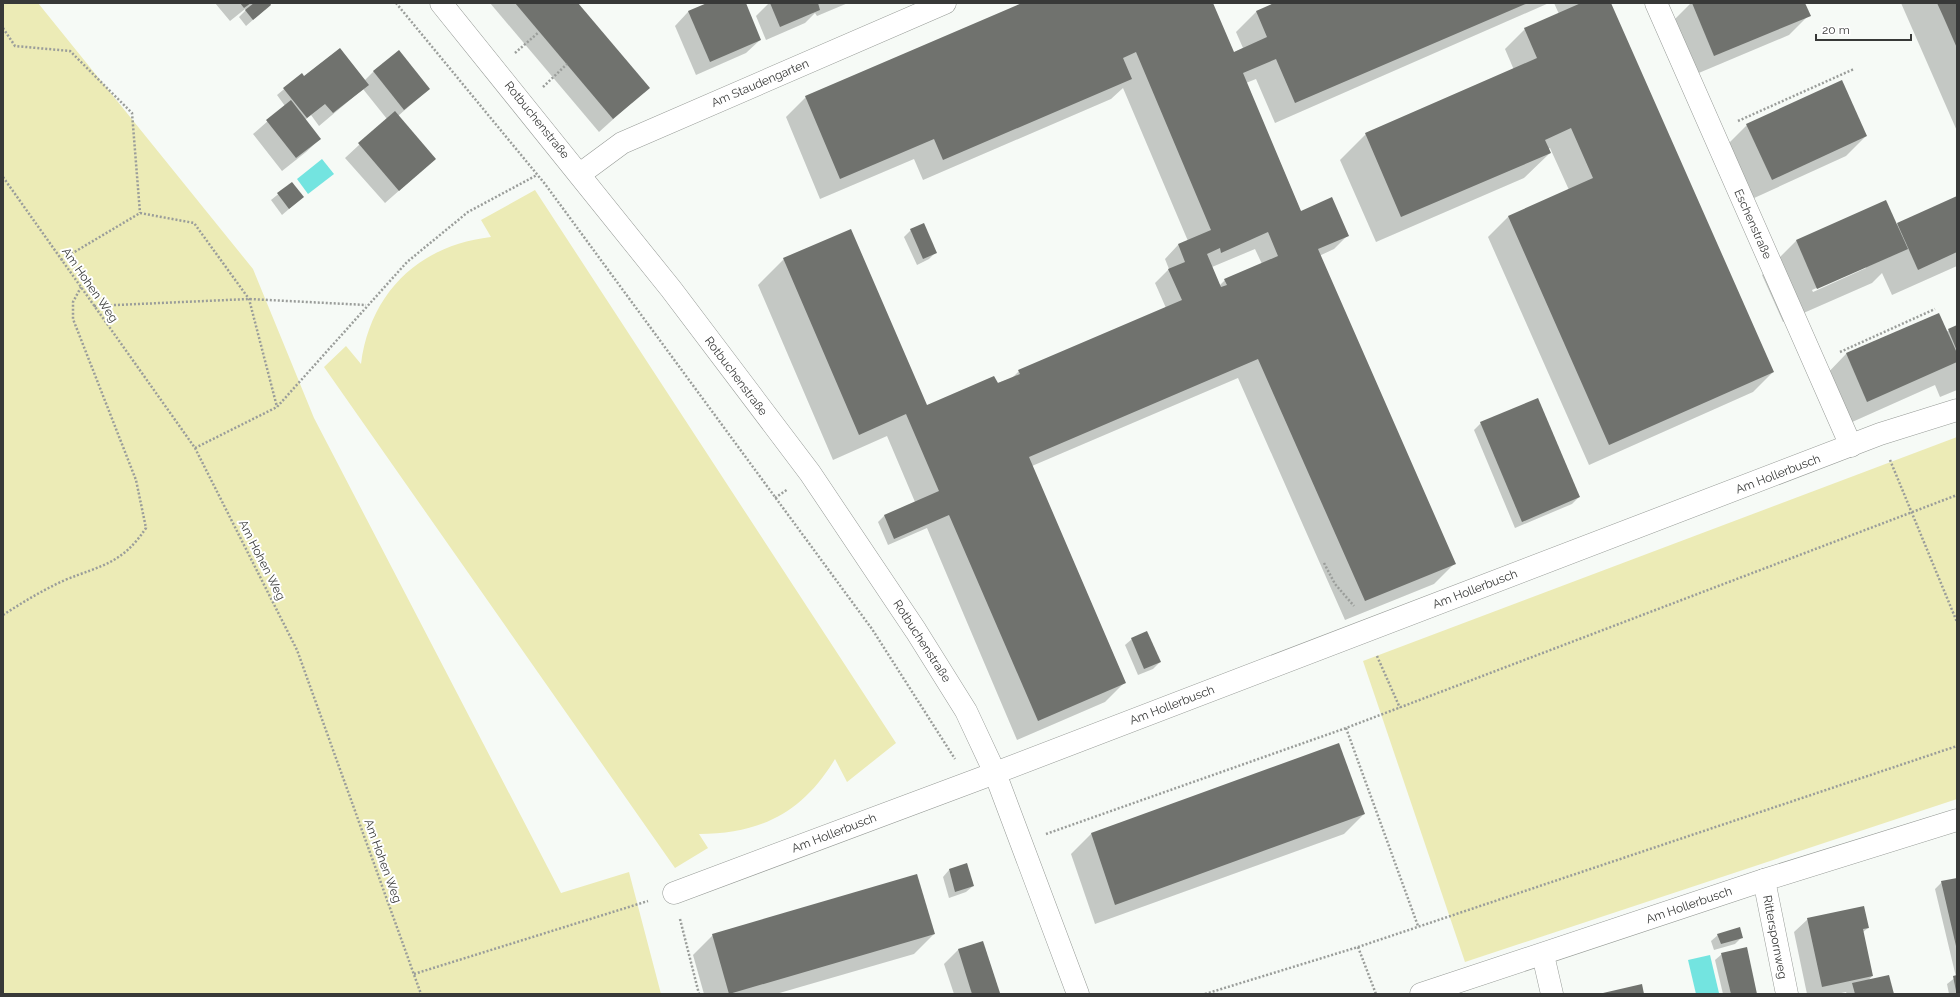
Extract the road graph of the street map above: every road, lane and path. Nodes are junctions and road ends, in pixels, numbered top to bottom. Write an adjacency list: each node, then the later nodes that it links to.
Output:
1 (396, 3): 13 (path)
2 (442, 3): 10 (street, Rotbuchenstraße)
3 (945, 3): 12 (street, Am Staudengarten)
4 (1656, 3): 26 (street, Eschenstraße)
5 (3, 28): 15 (path)
6 (539, 32): 7 (path)
7 (517, 51)
8 (567, 64): 10 (path)
9 (1854, 69): 11 (path)
10 (524, 105): 12 (street, Rotbuchenstraße)
11 (1744, 118)
12 (580, 174): 34 (street, Rotbuchenstraße)
13 (537, 175): 19 (path); 35 (path)
14 (3, 177): 16 (path, Am Hohen Weg)
15 (140, 213): 16 (path); 18 (path)
16 (61, 260): 17 (path, Am Hohen Weg)
17 (81, 287): 20 (path, Am Hohen Weg); 30 (path)
18 (249, 299): 19 (path); 20 (path); 23 (path)
19 (367, 305): 23 (path)
20 (94, 306): 27 (path, Am Hohen Weg)
21 (1935, 310): 22 (path)
22 (1845, 350)
23 (277, 407): 27 (path)
24 (1957, 410): 25 (street, Am Hollerbusch)
25 (1880, 434): 26 (street, Am Hollerbusch); 29 (path)
26 (1851, 446): 34 (street, Am Hollerbusch)
27 (195, 448): 43 (path, Am Hohen Weg)
28 (1957, 495): 29 (path)
29 (1910, 512): 31 (path); 32 (path)
30 (3, 615)
31 (1957, 622)
32 (1346, 728): 37 (path); 40 (path)
33 (1957, 746): 40 (path)
34 (995, 773): 35 (street, Am Hollerbusch); 37 (street)
35 (970, 782): 39 (street, Am Hollerbusch)
36 (1957, 820): 38 (street, Am Hollerbusch)
37 (1021, 843): 46 (street)
38 (1764, 880): 42 (street, Am Hollerbusch); 51 (street, Ritterspornweg)
39 (674, 894): 43 (path); 45 (path)
40 (1418, 926): 41 (path)
41 (1358, 947): 47 (path); 48 (path)
42 (1543, 955): 49 (street, Am Hollerbusch); 50 (street)
43 (414, 974): 44 (path, Am Hohen Weg)
44 (421, 994)
45 (700, 994)
46 (1078, 994)
47 (1205, 994)
48 (1376, 994)
49 (1421, 994)
50 (1552, 994)
51 (1787, 994)

